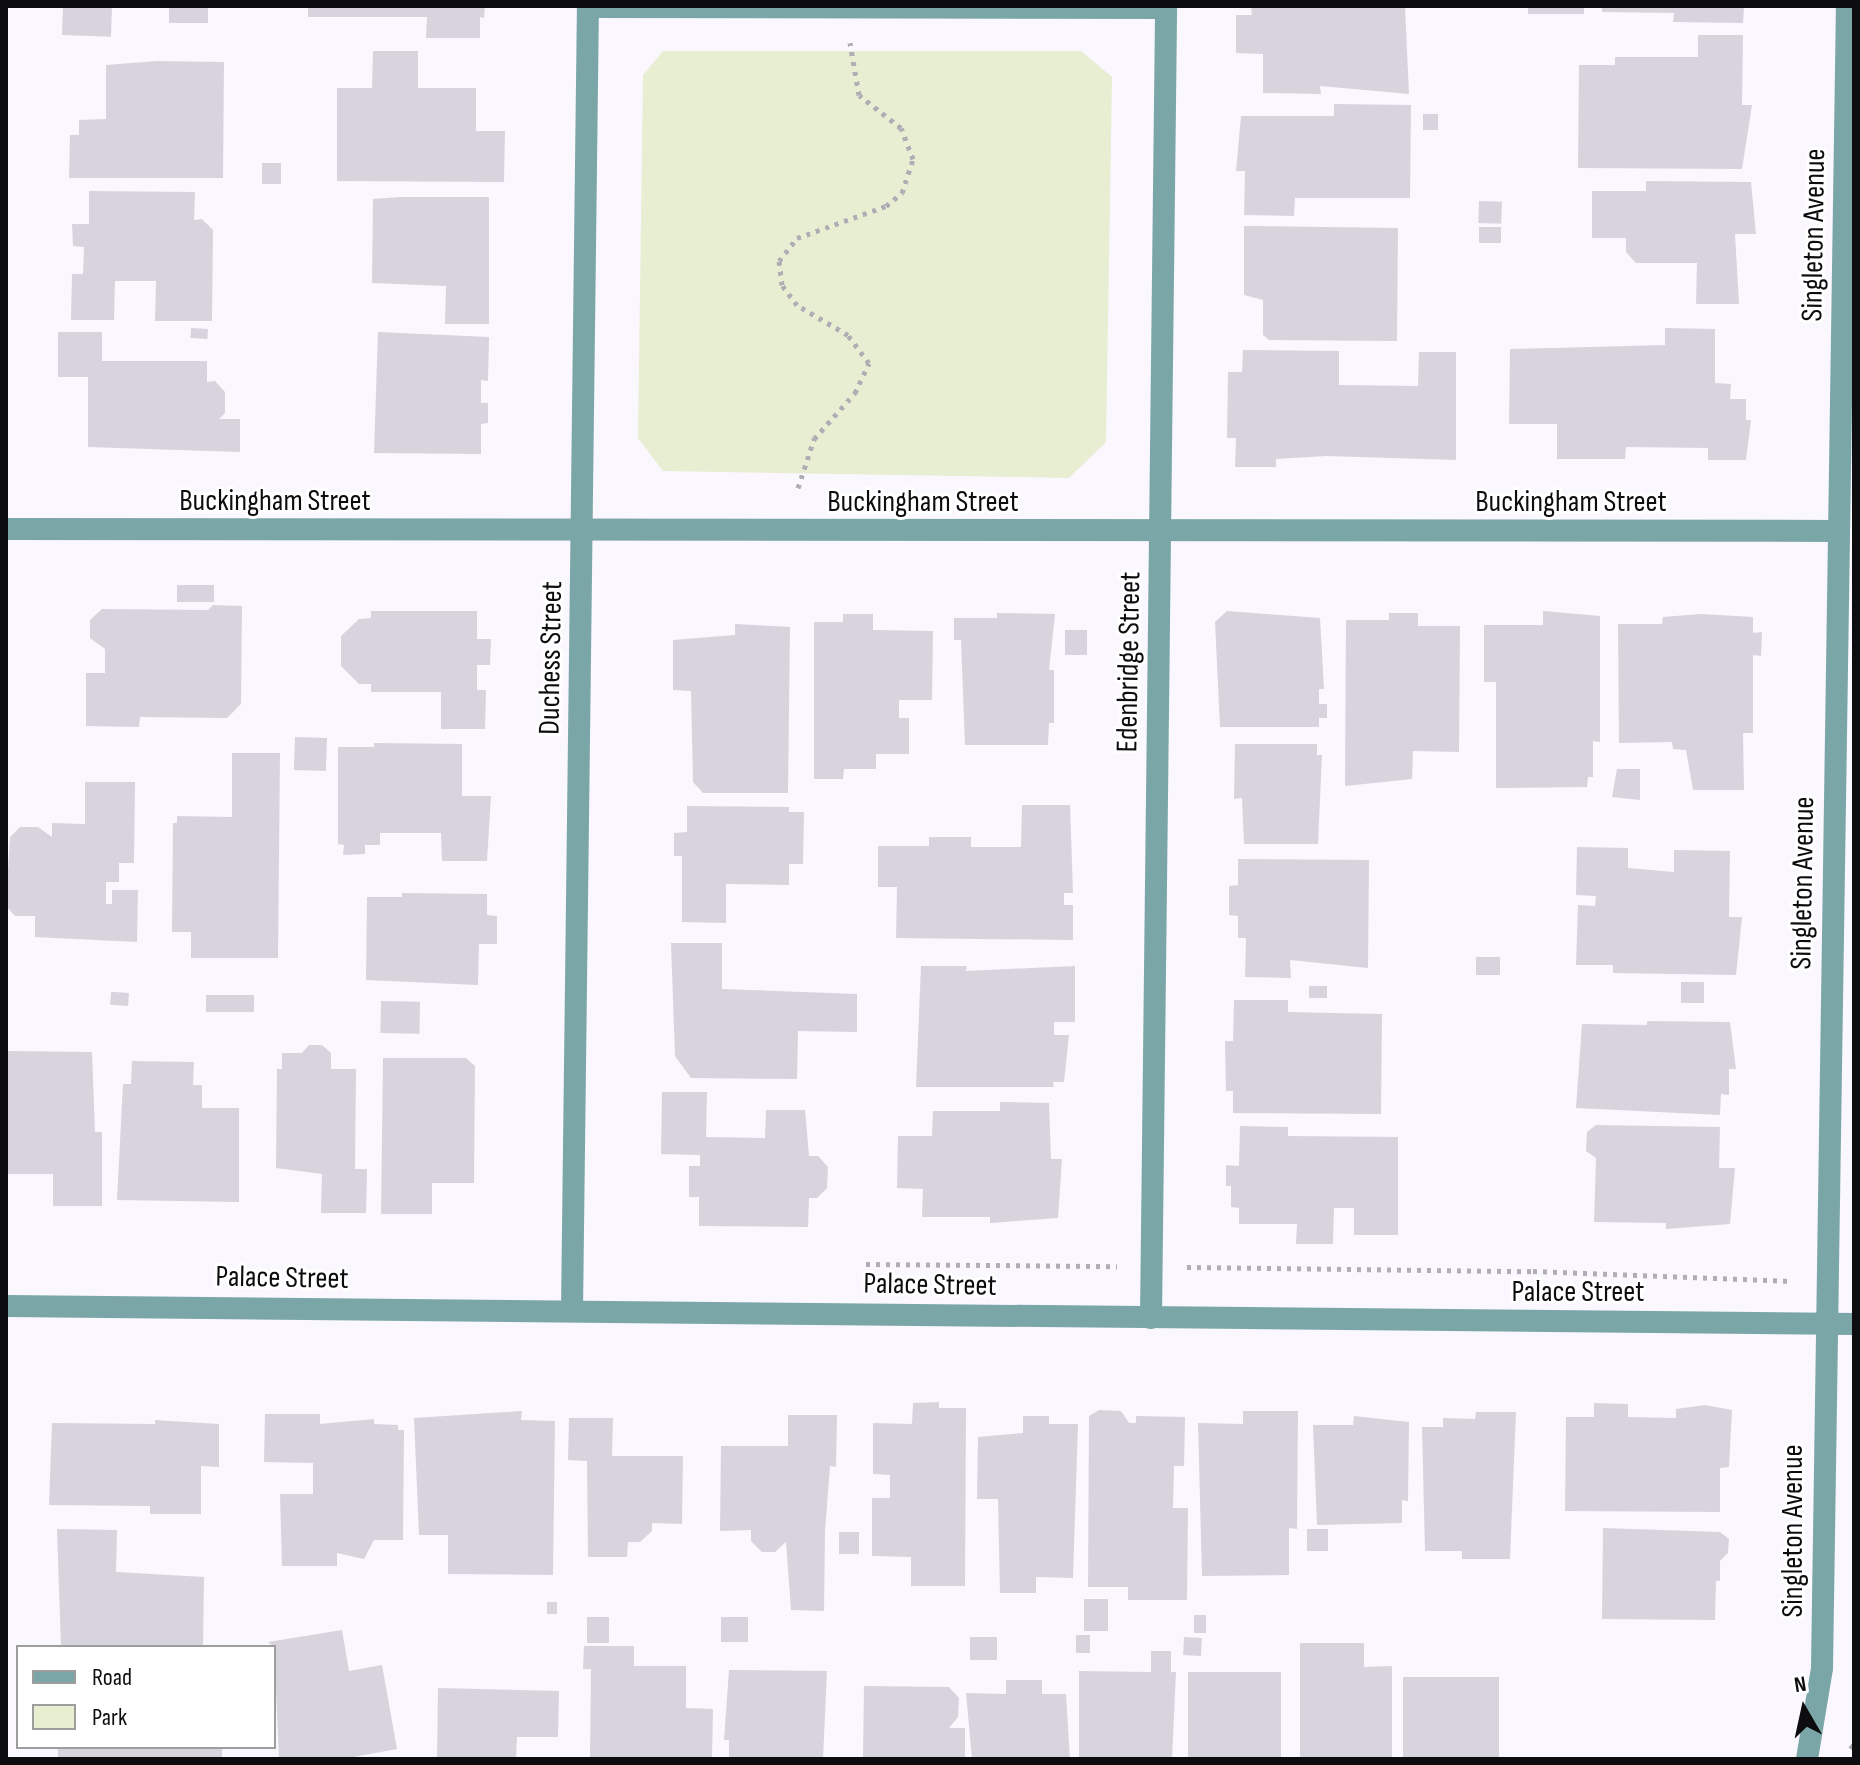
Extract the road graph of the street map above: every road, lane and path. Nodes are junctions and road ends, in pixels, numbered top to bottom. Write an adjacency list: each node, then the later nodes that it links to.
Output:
1 (588, 6): 3 (street); 9 (street, Duchess Street)
2 (1847, 6): 7 (street, Singleton Avenue)
3 (1166, 7): 8 (street, Edenbridge Street)
4 (850, 38): 5 (path)
5 (798, 488)
6 (6, 529): 9 (street, Buckingham Street)
7 (1839, 531): 8 (street, Buckingham Street); 17 (street, Singleton Avenue)
8 (1161, 532): 9 (street, Buckingham Street); 16 (street, Edenbridge Street)
9 (582, 533): 15 (street, Duchess Street)
10 (866, 1264): 11 (path)
11 (1121, 1266)
12 (1181, 1267): 13 (path)
13 (1790, 1281)
14 (6, 1306): 15 (street, Palace Street)
15 (572, 1311): 16 (street, Palace Street)
16 (1151, 1318): 17 (street, Palace Street)
17 (1824, 1323): 18 (street, Palace Street); 19 (street, Singleton Avenue)
18 (1854, 1324)
19 (1807, 1759)

